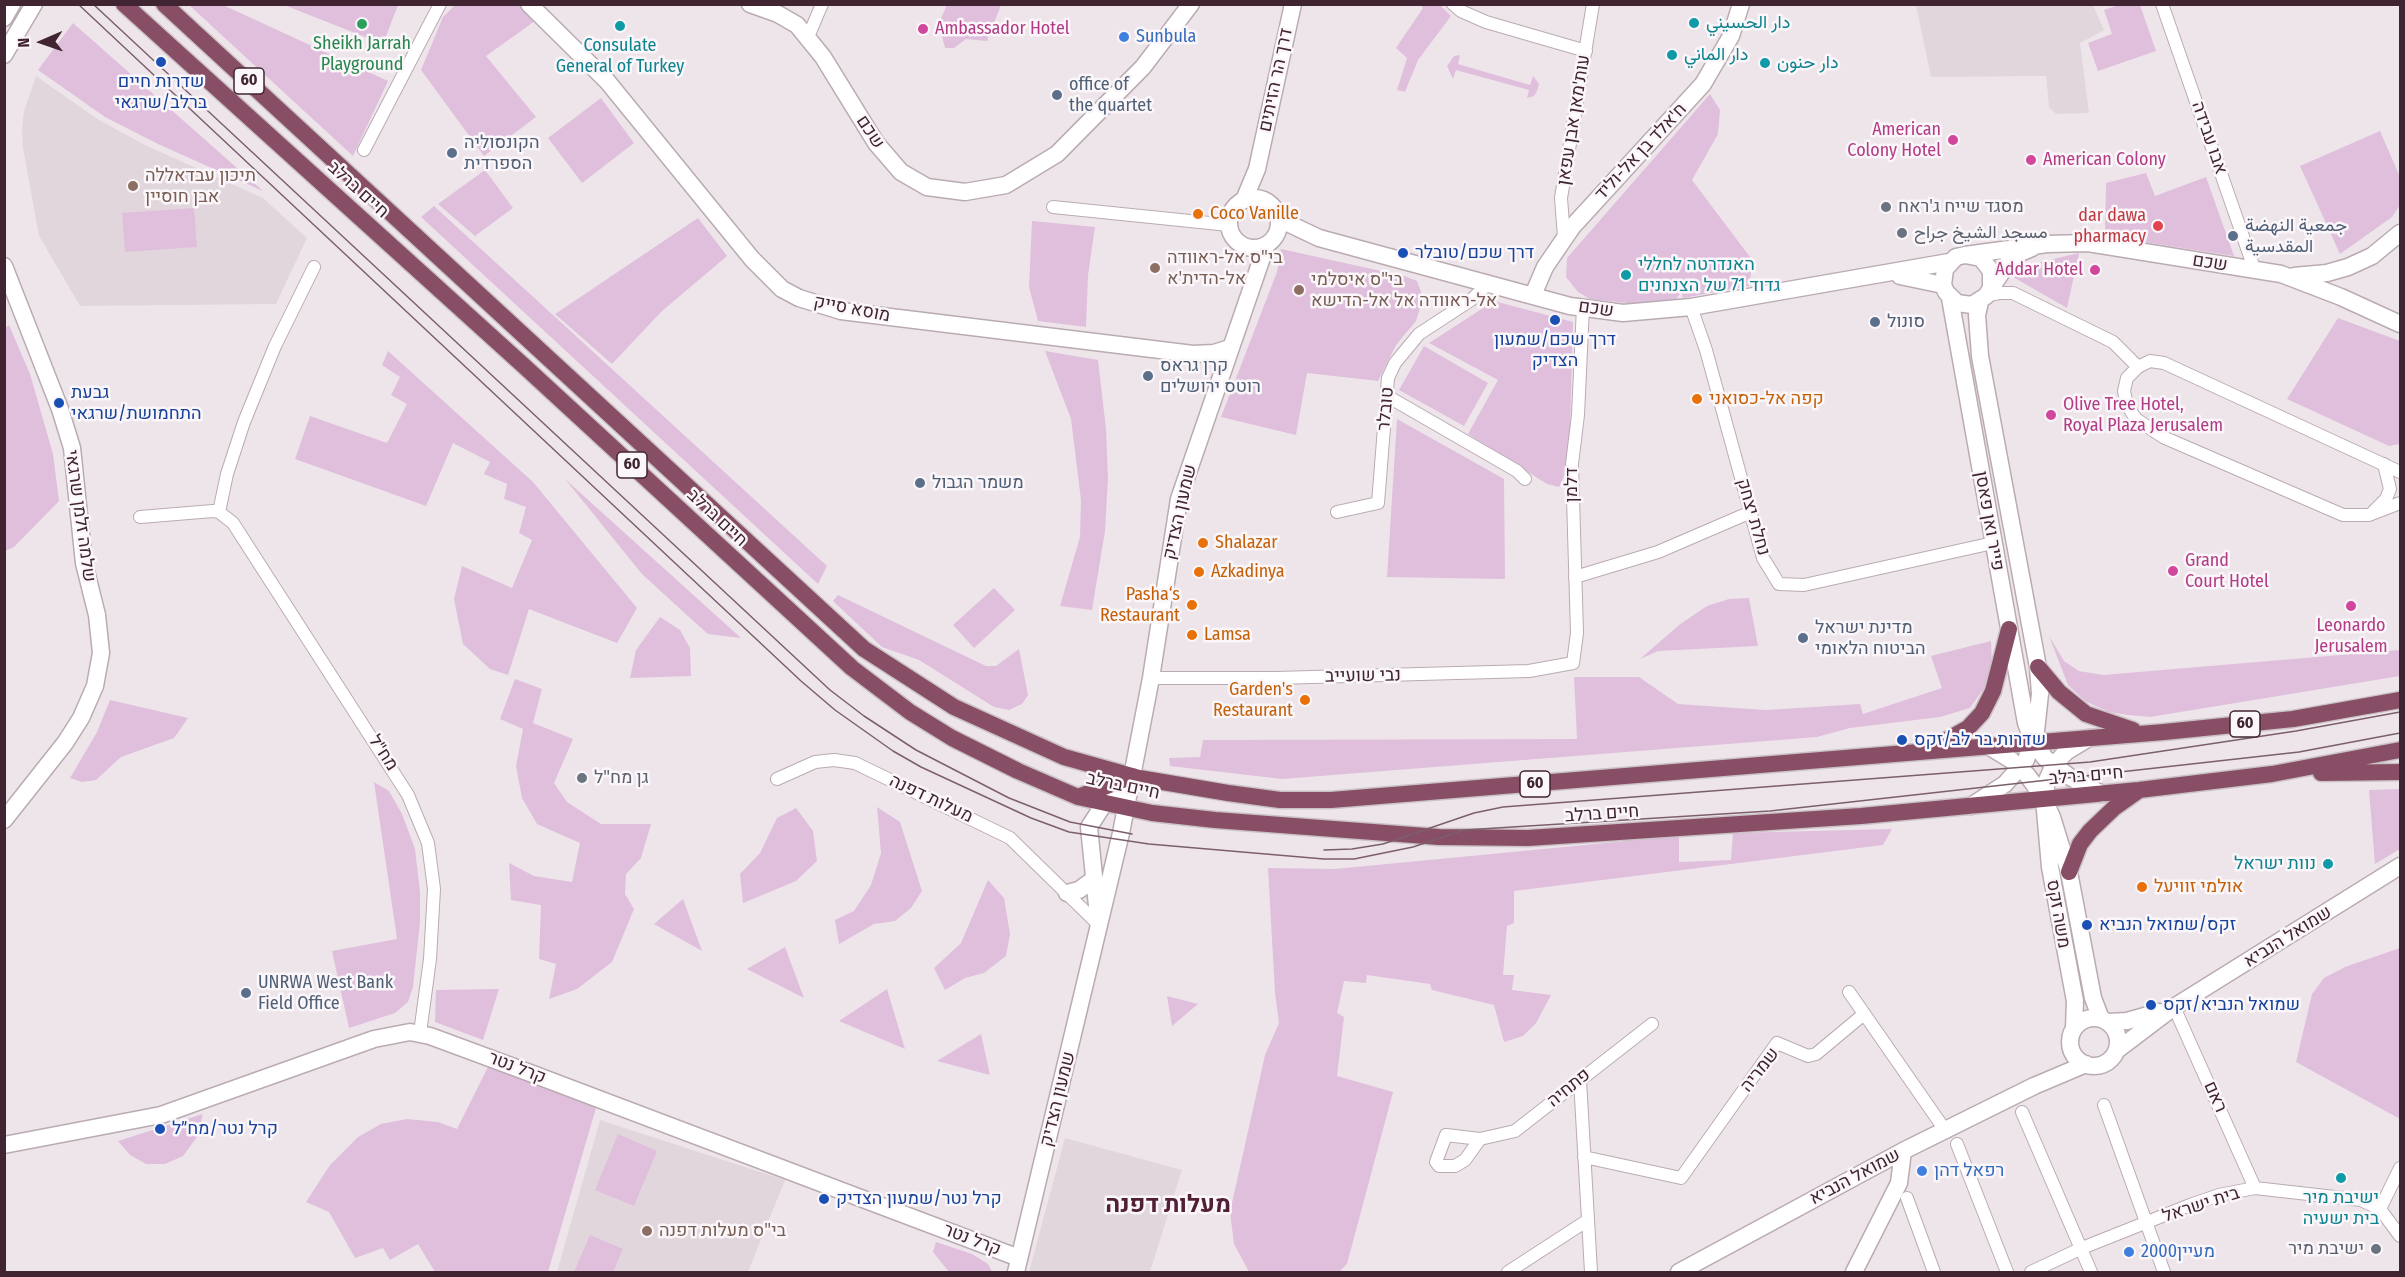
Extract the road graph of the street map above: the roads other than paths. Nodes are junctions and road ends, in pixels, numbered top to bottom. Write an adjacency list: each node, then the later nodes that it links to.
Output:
1 (12, 4): 15 (street)
2 (34, 4): 18 (street)
3 (124, 4): 78 (highway, חיים ברלב / 60)
4 (164, 4): 75 (highway, חיים ברלב / 60)
5 (529, 4): 45 (street, מוסא סייק)
6 (750, 4): 16 (street, שכם)
7 (822, 4): 16 (street)
8 (1191, 4): 16 (street, שכם)
9 (1293, 4): 20 (street, דרך הר הזיתים)
10 (1453, 4): 17 (street)
11 (1593, 4): 17 (street, עות'מאן אבן עפאן)
12 (1741, 4): 27 (street, ח'אלד בן אל-וליד)
13 (2163, 4): 35 (street, אבו עבידה)
14 (440, 6): 19 (street)
15 (4, 18)
16 (808, 37)
17 (1586, 51): 27 (street, עות'מאן אבן עפאן)
18 (4, 55)
19 (364, 150)
20 (1260, 156): 21 (street, דרך הר הזיתים); 22 (street, דרך הר הזיתים)
21 (1244, 200): 22 (street); 25 (street)
22 (1264, 200): 24 (street)
23 (1053, 207): 25 (street)
24 (1279, 219): 28 (street, שכם); 29 (street)
25 (1229, 225): 29 (street)
26 (2400, 233): 36 (street)
27 (1564, 237): 41 (street, ח'אלד בן אל-וליד)
28 (1319, 238): 29 (street, שכם); 38 (street, שכם)
29 (1270, 242): 45 (street, שמעון הצדיק)
30 (2047, 243): 31 (street, שכם); 35 (street, שכם); 40 (street, שכם)
31 (1965, 255): 32 (street); 40 (street)
32 (1949, 262): 37 (street, שכם); 39 (street)
33 (4, 266): 83 (street, שלמה זלמן שרגאי)
34 (314, 267): 52 (street)
35 (2255, 271): 36 (street, שכם)
36 (2281, 274): 44 (street, שכם)
37 (1879, 275): 39 (street, שכם); 43 (street, שכם)
38 (1489, 283): 41 (street, שכם); 47 (street, טובלר)
39 (1947, 292): 40 (street); 57 (street, פייר ואן פאסן)
40 (1986, 295): 46 (street); 61 (street, פייר ואן פאסן)
41 (1533, 296): 42 (street, שכם)
42 (1583, 307): 43 (street, שכם); 58 (street, דלמן)
43 (1691, 307): 54 (street, נחלת יצחק)
44 (2400, 324)
45 (1230, 348): 62 (street, שמעון הצדיק)
46 (2138, 367): 48 (street); 55 (street)
47 (1387, 396): 50 (street); 53 (street, טובלר)
48 (2384, 464): 49 (street); 55 (street)
49 (2400, 472)
50 (1525, 479)
51 (2400, 503): 55 (street)
52 (219, 512): 56 (street); 94 (street, מח"ל)
53 (1337, 512)
54 (1750, 512): 57 (street, נחלת יצחק); 58 (street)
55 (2369, 515)
56 (140, 517)
57 (1993, 543): 59 (street, פייר ואן פאסן)
58 (1575, 577): 60 (street, דלמן)
59 (2009, 629): 66 (street, פייר ואן פאסן); 69 (highway)
60 (1573, 663): 62 (street, נבי שועייב)
61 (2038, 667): 64 (highway); 66 (street, פייר ואן פאסן)
62 (1151, 678): 75 (street, שמעון הצדיק)
63 (2400, 700): 64 (highway, חיים ברלב / 60)
64 (2145, 734): 65 (highway, חיים ברלב / 60)
65 (2089, 738): 66 (highway, חיים ברלב / 60); 70 (street)
66 (2033, 742): 67 (highway, חיים ברלב / 60); 70 (street, פייר ואן פאסן); 71 (street, פייר ואן פאסן)
67 (1988, 746): 69 (highway, חיים ברלב / 60); 71 (street, משה זקס)
68 (2400, 750): 73 (highway, חיים ברלב / 60)
69 (1923, 751): 75 (highway, חיים ברלב / 60)
70 (2054, 765): 77 (street, פייר ואן פאסן); 79 (street, משה זקס)
71 (2021, 768): 79 (street, משה זקס); 81 (street, פייר ואן פאסן)
72 (2400, 772): 73 (highway)
73 (2272, 774): 76 (highway, חיים ברלב / 60)
74 (777, 779): 87 (street, מעלות דפנה)
75 (1137, 781): 78 (highway); 80 (street, שמעון הצדיק); 82 (street, שמעון הצדיק)
76 (2139, 790): 77 (highway, חיים ברלב / 60); 85 (highway)
77 (2102, 794): 79 (highway, חיים ברלב / 60)
78 (1078, 797): 80 (highway, חיים ברלב / 60)
79 (2044, 799): 81 (highway, חיים ברלב / 60); 85 (street, משה זקס); 95 (street, משה זקס)
80 (1104, 804): 82 (highway, חיים ברלב / 60); 86 (street, שמעון הצדיק)
81 (1970, 806): 82 (highway, חיים ברלב / 60)
82 (1126, 808): 88 (street, שמעון הצדיק)
83 (4, 820)
84 (2400, 866): 90 (street, שמואל הנביא)
85 (2069, 872): 92 (street, משה זקס)
86 (1094, 879): 87 (street); 88 (street, שמעון הצדיק)
87 (1067, 893): 88 (street, מעלות דפנה)
88 (1099, 926): 116 (street, שמעון הצדיק)
89 (1849, 992): 91 (street)
90 (2174, 1007): 92 (street, שמואל הנביא); 96 (street, שמואל הנביא); 109 (street, ראם)
91 (1864, 1014): 102 (street); 107 (street, שמריה)
92 (2105, 1020): 95 (street); 96 (street)
93 (1652, 1024): 98 (street, פתחיה)
94 (420, 1033): 105 (street, קרל נטר); 116 (street, קרל נטר)
95 (2072, 1035): 97 (street); 99 (street, שמואל הנביא)
96 (2116, 1051): 97 (street)
97 (2086, 1064): 99 (street, שמואל הנביא)
98 (1580, 1080): 103 (street, פתחיה); 107 (street)
99 (2034, 1086): 102 (street, שמואל הנביא)
100 (2104, 1105): 113 (street)
101 (2022, 1112): 115 (street)
102 (1945, 1130): 106 (street, שמואל הנביא)
103 (1480, 1139)
104 (1957, 1144): 122 (street)
105 (4, 1145)
106 (1903, 1151): 119 (street, שמואל הנביא); 120 (street)
107 (1584, 1157): 112 (street)
108 (2400, 1168): 111 (street)
109 (2255, 1188): 111 (street, בית ישראל); 113 (street, בית ישראל)
110 (1907, 1198): 121 (street)
111 (2380, 1209): 114 (street)
112 (1588, 1220): 117 (street); 118 (street)
113 (2145, 1223): 115 (street, בית ישראל); 125 (street)
114 (2400, 1236)
115 (2082, 1248): 123 (street, בית ישראל); 124 (street)
116 (1017, 1265)
117 (1508, 1272)
118 (1591, 1272)
119 (1678, 1272)
120 (1854, 1272)
121 (1934, 1272)
122 (2007, 1272)
123 (2031, 1272)
124 (2091, 1272)
125 (2164, 1272)

